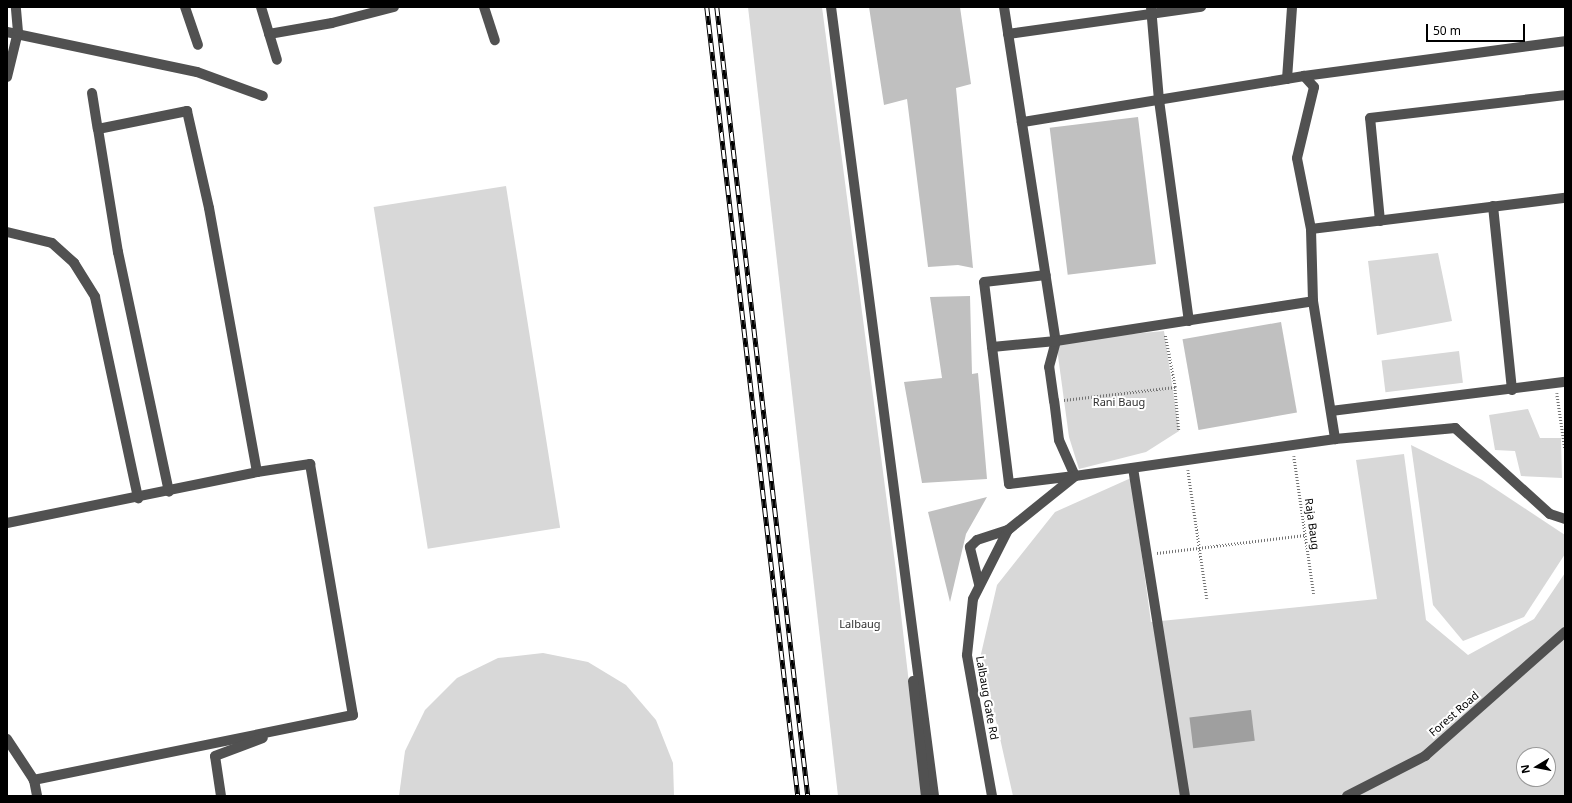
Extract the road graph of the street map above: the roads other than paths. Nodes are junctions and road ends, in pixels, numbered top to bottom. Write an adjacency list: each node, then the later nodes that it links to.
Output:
1 (16, 7): 13 (street)
2 (185, 7): 18 (street)
3 (261, 7): 14 (street)
4 (394, 7): 10 (street)
5 (484, 7): 16 (street)
6 (831, 7): 46 (street)
7 (1004, 7): 15 (street)
8 (1202, 7): 11 (street)
9 (1295, 7): 22 (street)
10 (380, 9): 14 (street)
11 (1151, 11): 15 (street); 26 (street)
12 (7, 32): 13 (street)
13 (18, 32): 20 (street); 25 (street)
14 (269, 34): 19 (street)
15 (1008, 34): 27 (street)
16 (495, 40)
17 (1565, 41): 21 (street)
18 (198, 45)
19 (278, 60)
20 (7, 73)
21 (1304, 76): 22 (street); 32 (street)
22 (1287, 79): 26 (street)
23 (92, 93): 28 (street)
24 (1565, 95): 31 (street)
25 (263, 96)
26 (1159, 100): 27 (street); 36 (street)
27 (1022, 122): 34 (street)
28 (98, 128): 44 (street); 47 (street)
29 (1565, 198): 30 (street)
30 (1493, 206): 31 (street); 40 (street)
31 (1380, 220): 32 (street)
32 (1311, 229): 35 (street)
33 (7, 232): 48 (street)
34 (1046, 274): 37 (street); 38 (street)
35 (1313, 301): 36 (street); 41 (street)
36 (1189, 321): 37 (street)
37 (1056, 341): 38 (street); 45 (street)
38 (992, 347): 45 (street)
39 (1561, 383): 40 (street)
40 (1512, 390): 41 (street)
41 (1330, 411): 42 (street)
42 (1335, 439): 43 (street); 49 (street)
43 (1133, 468): 45 (street); 62 (street)
44 (257, 472): 47 (street); 54 (street)
45 (1076, 476): 51 (street, Lalbaug Gate Rd)
46 (894, 484): 59 (street); 60 (street)
47 (169, 492): 48 (street)
48 (138, 498): 50 (street)
49 (1565, 519)
50 (7, 523)
51 (1008, 530): 52 (street, Lalbaug Gate Rd); 52 (street)
52 (980, 584): 61 (street, Lalbaug Gate Rd)
53 (1565, 632): 63 (street, Forest Road)
54 (297, 726): 56 (street); 58 (street)
55 (7, 740): 56 (street)
56 (34, 780): 57 (street)
57 (37, 796)
58 (221, 796)
59 (926, 796)
60 (934, 796)
61 (992, 796)
62 (1186, 796)
63 (1347, 796)

